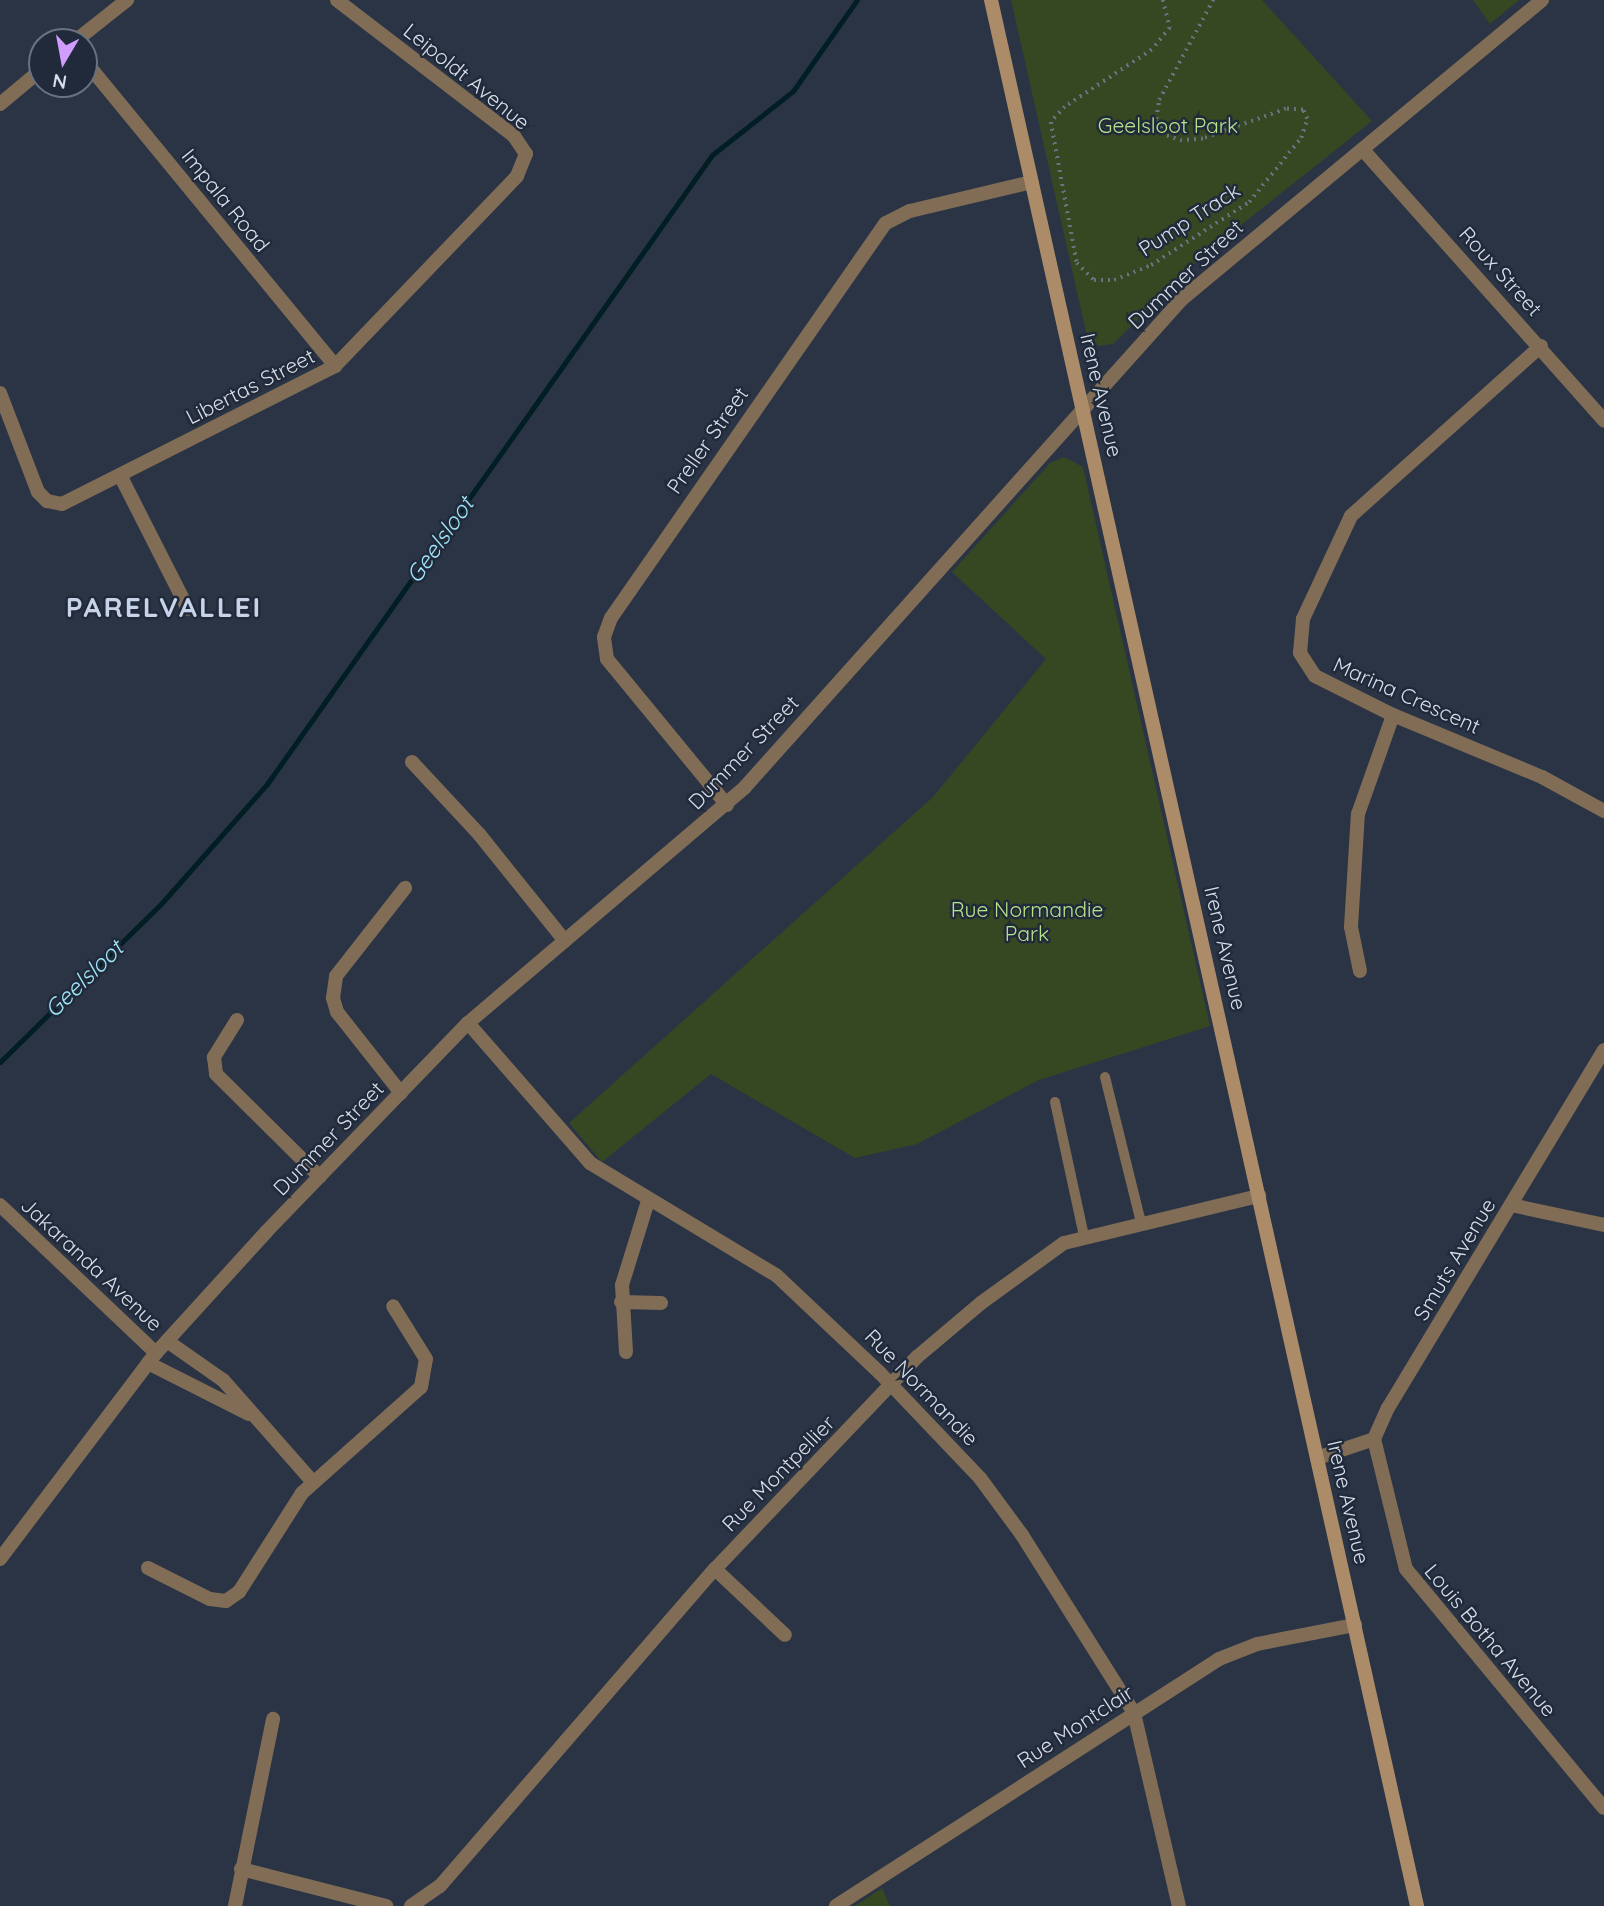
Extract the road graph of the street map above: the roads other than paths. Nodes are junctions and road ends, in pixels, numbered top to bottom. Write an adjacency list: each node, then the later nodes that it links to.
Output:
1 (127, 0): 5 (street)
2 (337, 0): 10 (street, Leipoldt Avenue)
3 (991, 0): 11 (street, Irene Avenue)
4 (1542, 0): 9 (street, Dummer Street)
5 (92, 28)
6 (98, 77): 13 (street, Impala Road)
7 (28, 81): 8 (street)
8 (0, 104)
9 (1364, 151): 12 (street, Roux Street); 15 (street, Dummer Street)
10 (525, 165): 13 (street, Libertas Street)
11 (1032, 182): 15 (street, Irene Avenue); 21 (street, Preller Street)
12 (1541, 346): 16 (street, Roux Street); 19 (street, Marina Crescent)
13 (335, 366): 17 (street, Libertas Street)
14 (0, 393): 17 (street, Libertas Street)
15 (1084, 410): 21 (street, Dummer Street); 33 (street, Irene Avenue)
16 (1604, 420)
17 (120, 475): 18 (street)
18 (188, 609)
19 (1392, 715): 22 (street, Marina Crescent); 25 (street)
20 (412, 762): 24 (street)
21 (727, 805): 24 (street, Dummer Street)
22 (1604, 811)
23 (405, 888): 30 (street)
24 (565, 941): 27 (street, Dummer Street)
25 (1360, 971)
26 (237, 1020): 32 (street)
27 (468, 1023): 30 (street, Dummer Street); 34 (street, Rue Normandie)
28 (1604, 1050): 36 (street, Smuts Avenue)
29 (1105, 1077): 37 (lane)
30 (401, 1093): 32 (street, Dummer Street)
31 (1055, 1102): 39 (lane)
32 (320, 1177): 43 (street, Dummer Street)
33 (1259, 1196): 37 (street, Rue Montpellier); 49 (street, Irene Avenue)
34 (648, 1201): 40 (street); 46 (street, Rue Normandie)
35 (0, 1205): 45 (street, Jakaranda Avenue)
36 (1511, 1205): 38 (street); 48 (street, Smuts Avenue)
37 (1141, 1223): 39 (street, Rue Montpellier)
38 (1604, 1225)
39 (1084, 1236): 46 (street, Rue Montpellier)
40 (621, 1302): 41 (street); 44 (street)
41 (661, 1303)
42 (393, 1306): 50 (street)
43 (167, 1341): 45 (street, Dummer Street); 47 (street)
44 (626, 1352)
45 (152, 1358): 47 (street, Jakaranda Avenue); 51 (street, Dummer Street)
46 (890, 1385): 53 (street, Rue Montpellier); 56 (street, Rue Normandie)
47 (250, 1415): 50 (street)
48 (1374, 1439): 49 (street); 58 (street, Louis Botha Avenue)
49 (1317, 1458): 54 (street, Irene Avenue)
50 (313, 1482): 52 (street)
51 (0, 1559)
52 (148, 1568)
53 (715, 1569): 55 (street); 62 (street, Rue Montpellier)
54 (1355, 1625): 56 (street, Rue Montclair); 65 (street, Irene Avenue)
55 (785, 1636)
56 (1134, 1713): 63 (street, Rue Montclair); 64 (street, Rue Normandie)
57 (273, 1719): 59 (street)
58 (1604, 1808)
59 (241, 1869): 60 (street); 61 (street)
60 (236, 1906)
61 (386, 1906)
62 (411, 1906)
63 (836, 1906)
64 (1179, 1906)
65 (1417, 1906)

